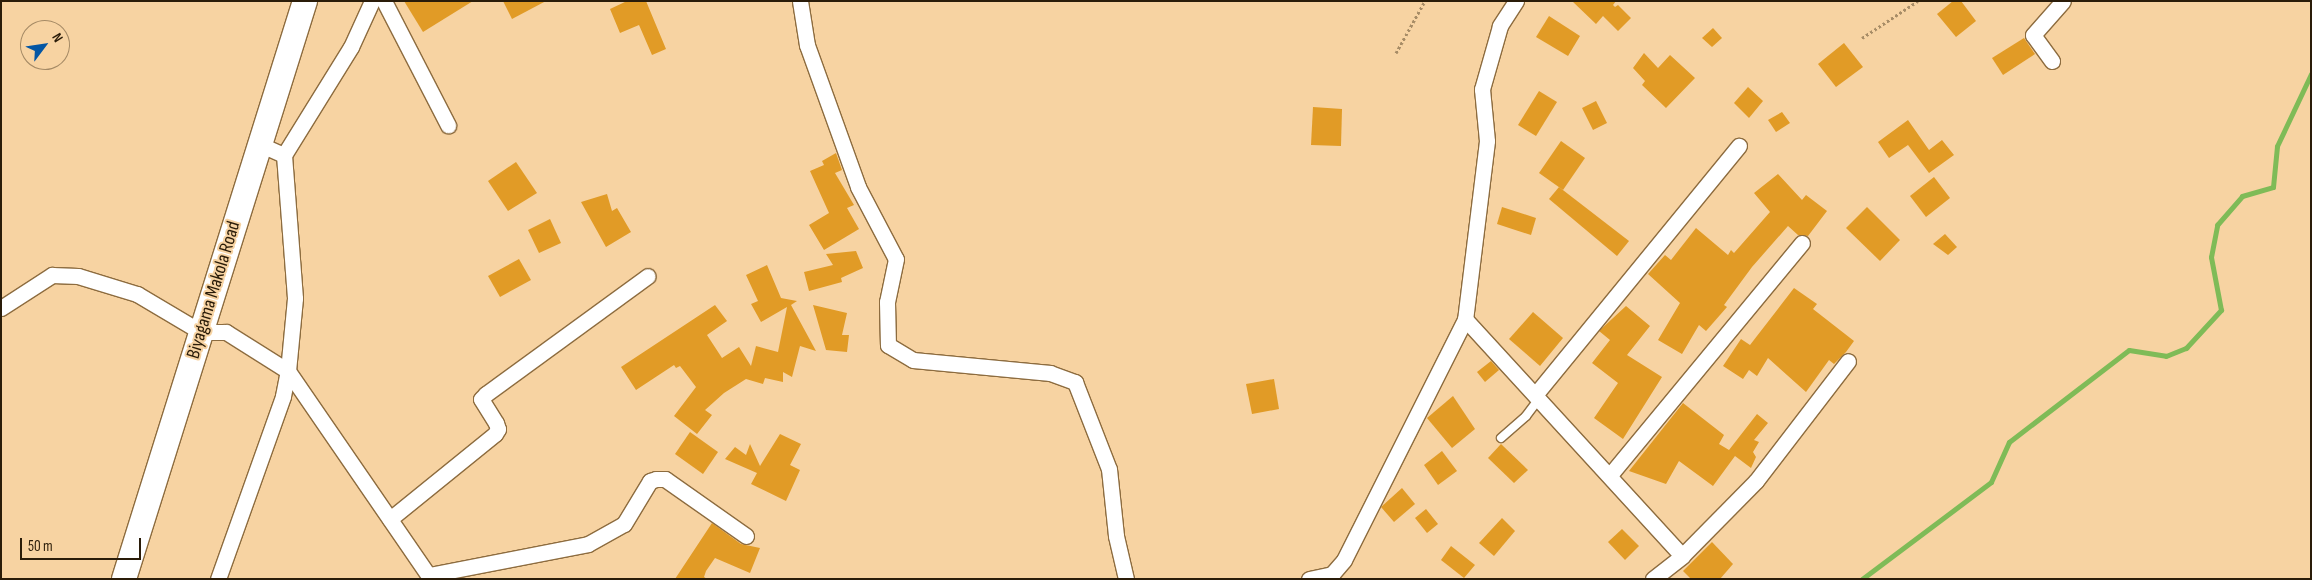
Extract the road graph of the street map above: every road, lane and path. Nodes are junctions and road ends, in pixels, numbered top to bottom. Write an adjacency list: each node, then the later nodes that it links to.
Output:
1 (306, 1): 13 (main road, Biyagama Makola Road)
2 (372, 1): 15 (street)
3 (384, 1): 12 (street)
4 (800, 1): 32 (street)
5 (1425, 1): 10 (path)
6 (1516, 1): 19 (street)
7 (1918, 1): 9 (path)
8 (2064, 1): 11 (street)
9 (1862, 38)
10 (1396, 53)
11 (2052, 61)
12 (448, 125)
13 (259, 144): 15 (street); 20 (main road, Biyagama Makola Road)
14 (1739, 146): 23 (street)
15 (284, 155): 22 (street)
16 (1802, 243): 25 (street)
17 (648, 276): 26 (street)
18 (1, 308): 20 (street)
19 (1465, 319): 23 (street); 33 (street)
20 (201, 332): 22 (street); 30 (main road, Biyagama Makola Road)
21 (1848, 361): 28 (street)
22 (288, 371): 26 (street); 31 (street)
23 (1537, 397): 24 (lane); 25 (street)
24 (1501, 438)
25 (1610, 475): 28 (street)
26 (390, 519): 29 (street)
27 (746, 536): 29 (street)
28 (1682, 556): 34 (street)
29 (430, 577)
30 (124, 579)
31 (218, 579)
32 (1126, 579)
33 (1309, 579)
34 (1653, 579)

